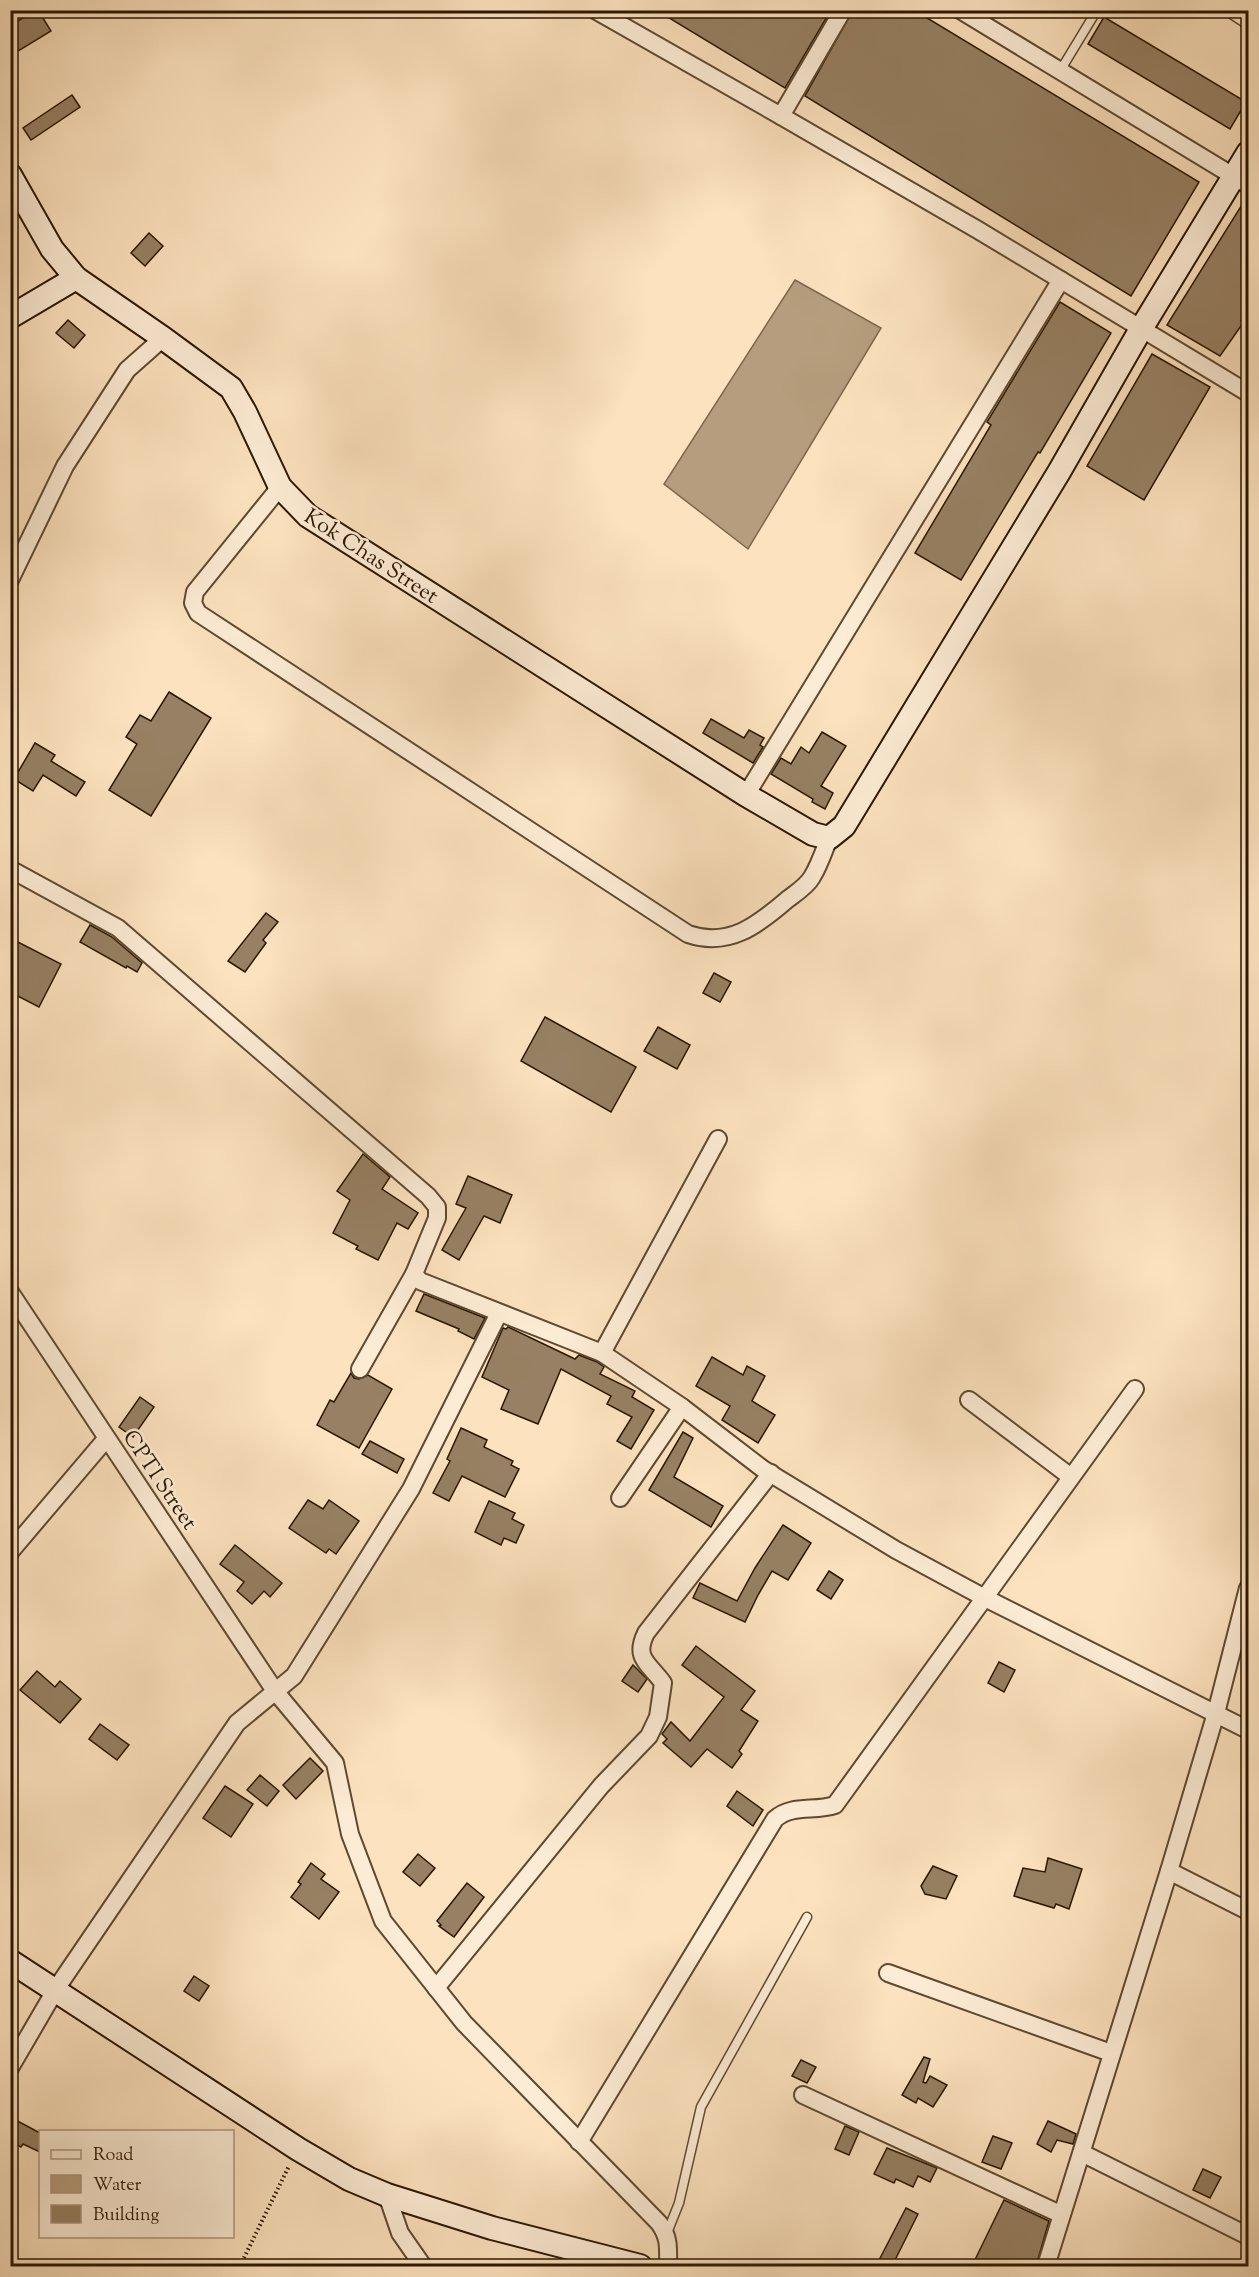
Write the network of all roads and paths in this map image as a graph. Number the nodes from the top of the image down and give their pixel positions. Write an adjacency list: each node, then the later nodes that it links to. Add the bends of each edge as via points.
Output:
1 (595, 10): 8 (street)
2 (843, 10): 8 (street)
3 (960, 10): 7 (street)
4 (1097, 10): 7 (lane)
5 (1225, 10): 6 (lane)
6 (1248, 25)
7 (1060, 72): 11 (street)
8 (781, 116): 13 (street)
9 (1248, 153): 11 (street)
10 (10, 175): 12 (street, Kok Chas Street, via 52,249)
11 (1241, 181): 15 (street)
12 (76, 278): 14 (street); 16 (street, Kok Chas Street)
13 (1061, 280): 15 (street); 20 (street)
14 (10, 317)
15 (1141, 329): 17 (street); 21 (street, via 844,826)
16 (163, 338): 18 (street, Kok Chas Street, via 231,388); 19 (street, via 127,369 65,466)
17 (1248, 393)
18 (280, 487): 20 (street, Kok Chas Street, via 308,516); 21 (street, via 195,592 198,613 688,934 700,938 738,934 769,916 812,879)
19 (10, 580)
20 (746, 795): 21 (street, Kok Chas Street, via 813,834)
21 (829, 838)
22 (10, 869): 24 (street, via 118,928 428,1196 437,1207 436,1218)
23 (718, 1139): 27 (street)
24 (414, 1274): 26 (street, via 424,1283); 28 (street)
25 (10, 1292): 32 (street, CPTI Street)
26 (499, 1313): 27 (street); 39 (street, via 411,1490 294,1676)
27 (602, 1353): 31 (street)
28 (360, 1369)
29 (1135, 1389): 34 (street)
30 (969, 1400): 34 (street)
31 (682, 1407): 33 (street); 35 (street)
32 (106, 1439): 36 (street); 39 (street, CPTI Street)
33 (771, 1473): 38 (street, via 896,1550); 47 (street, via 646,1633 641,1654 663,1683 658,1717 649,1736 601,1786)
34 (1071, 1477): 38 (street)
35 (620, 1498)
36 (10, 1552)
37 (1248, 1588): 40 (street)
38 (985, 1598): 40 (street); 52 (street, via 835,1805 824,1809 800,1808 783,1812 775,1819)
39 (275, 1691): 47 (street, CPTI Street, via 335,1764 350,1834 383,1921); 48 (street, via 237,1723)
40 (1216, 1713): 41 (street); 42 (street)
41 (1248, 1730)
42 (1169, 1871): 43 (street); 49 (street)
43 (1248, 1911)
44 (807, 1917): 57 (lane, via 701,2107 679,2203)
45 (10, 1960): 48 (street)
46 (888, 1973): 49 (street)
47 (436, 1988): 52 (street, CPTI Street, via 464,2023)
48 (56, 1989): 50 (street); 53 (street)
49 (1111, 2053): 54 (street)
50 (10, 2068)
51 (803, 2095): 56 (street)
52 (579, 2142): 57 (street, CPTI Street)
53 (297, 2149): 55 (street, via 349,2179); 59 (path)
54 (1082, 2153): 56 (street); 58 (street)
55 (387, 2195): 60 (street, via 400,2233); 61 (street, via 492,2228)
56 (1060, 2214): 63 (street)
57 (667, 2234): 62 (street)
58 (1248, 2236)
59 (240, 2266)
60 (423, 2266)
61 (640, 2266)
62 (668, 2266)
63 (1046, 2266)

